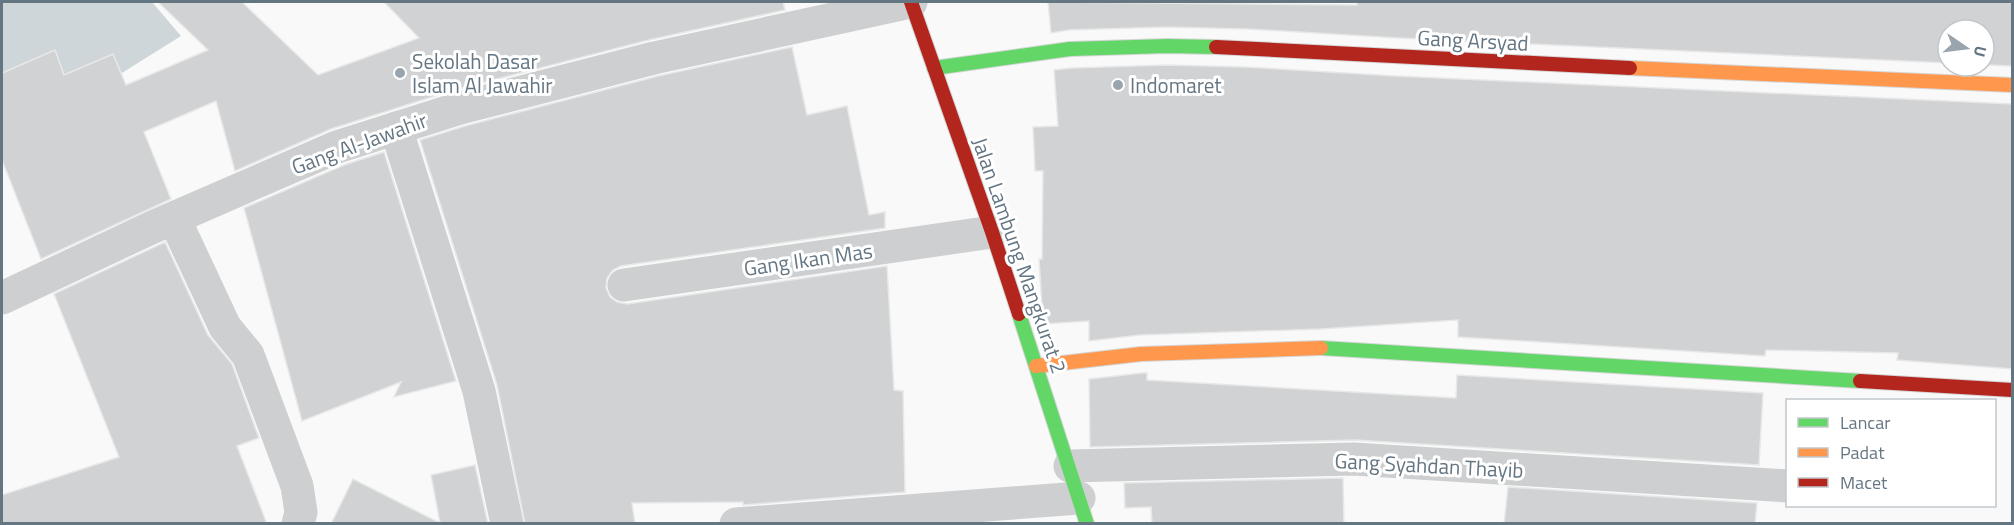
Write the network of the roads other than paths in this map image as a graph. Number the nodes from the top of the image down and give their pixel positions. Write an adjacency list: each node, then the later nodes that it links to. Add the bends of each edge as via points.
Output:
1 (911, 2): 2 (street, Jalan Lambung Mangkurat 2); 4 (street, Gang Al-Jawahir, via 654,58)
2 (934, 68): 3 (street, Gang Arsyad, via 1070,49 1167,46); 6 (street, Jalan Lambung Mangkurat 2)
3 (2013, 86)
4 (396, 128): 5 (street, Gang Al-Jawahir, via 337,147); 15 (street, via 479,392)
5 (174, 218): 8 (street, Gang Al-Jawahir); 14 (street, via 225,327 248,355 297,486 301,512)
6 (992, 232): 7 (street, Gang Ikan Mas); 9 (street, Jalan Lambung Mangkurat 2)
7 (624, 285)
8 (2, 298)
9 (1036, 366): 10 (street, via 1141,354 1312,347); 11 (street, Jalan Lambung Mangkurat 2)
10 (2013, 390)
11 (1070, 466): 12 (street, Gang Syahdan Thayib, via 1354,459); 13 (street, Jalan Lambung Mangkurat 2)
12 (1786, 486)
13 (1083, 511): 16 (street)
14 (298, 524)
15 (507, 524)
16 (736, 524)

